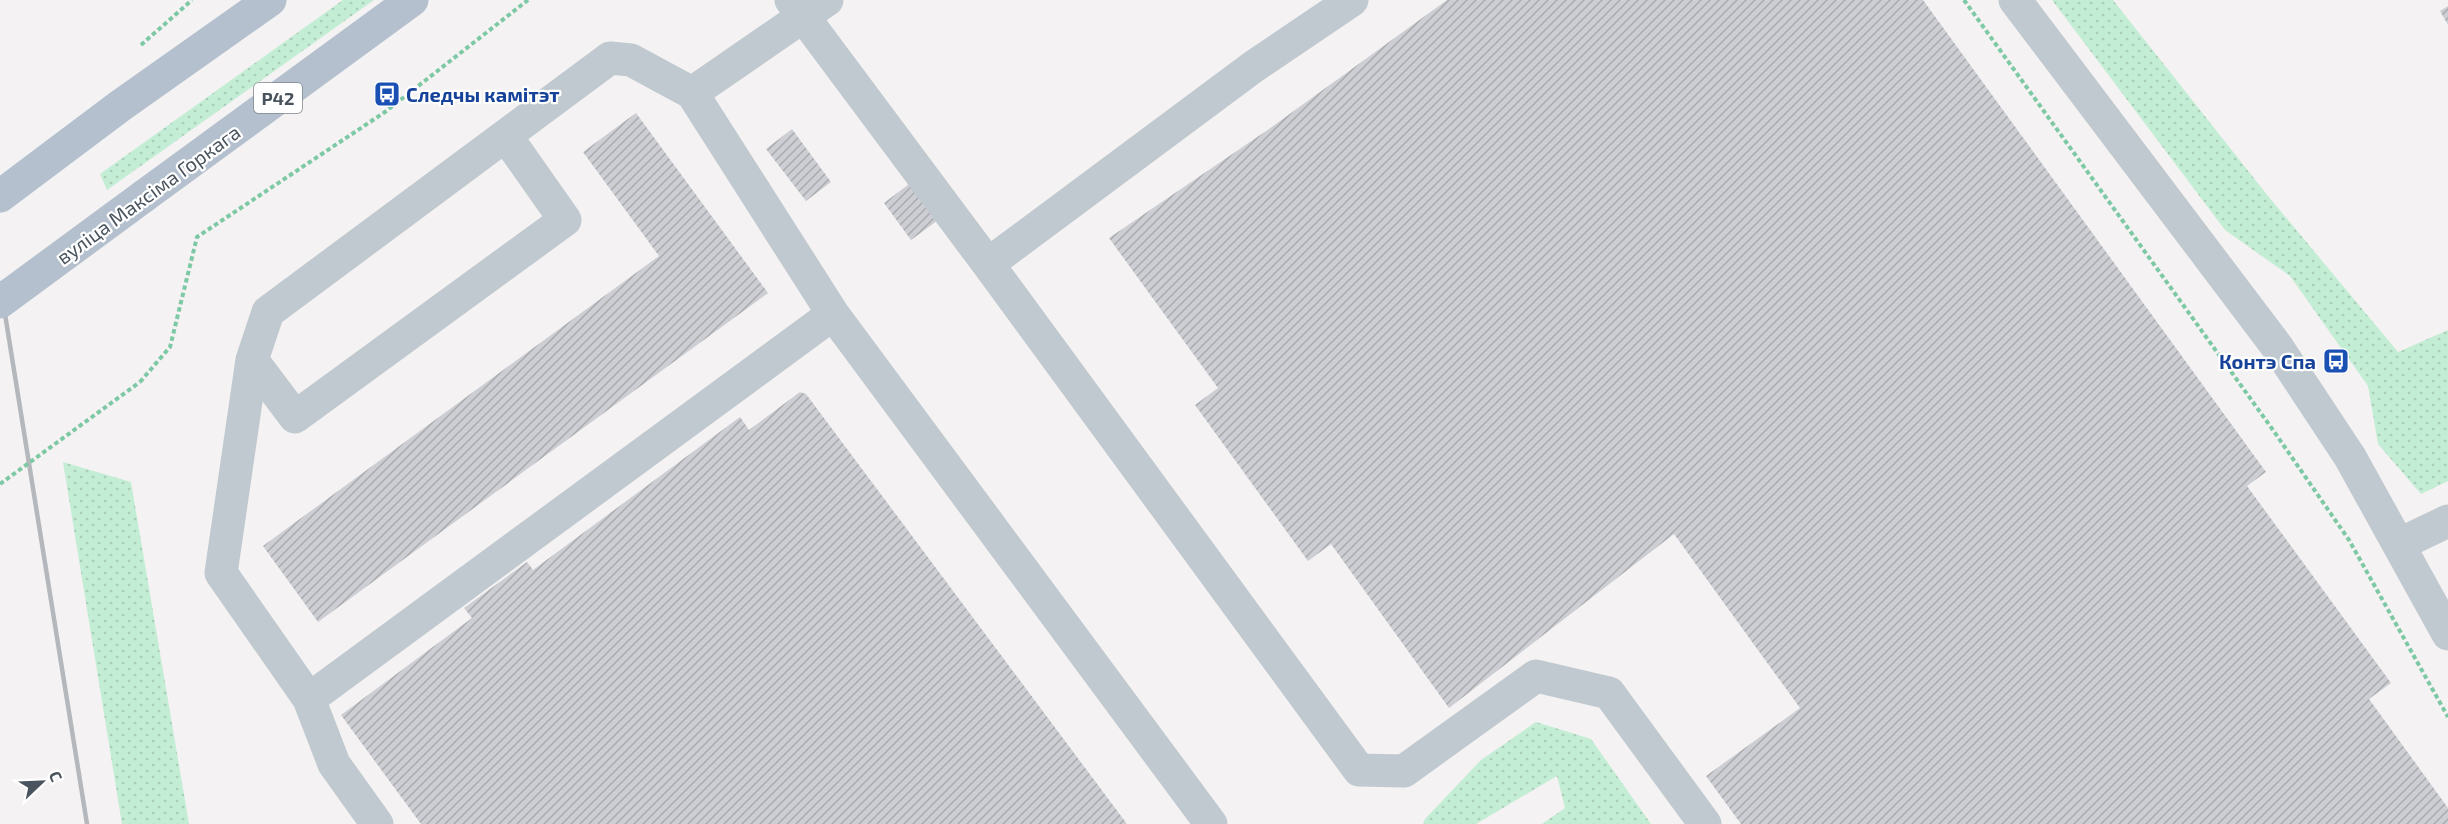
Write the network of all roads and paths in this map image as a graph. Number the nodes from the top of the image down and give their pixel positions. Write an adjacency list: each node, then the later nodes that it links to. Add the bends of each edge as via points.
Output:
1 (192, 0): 9 (path)
2 (270, 0): 12 (main road)
3 (412, 0): 14 (main road, вуліца Максіма Горкага / Р42, bridge)
4 (528, 0): 17 (path, bridge, via 385,112 197,237 170,347 140,382)
5 (1352, 0): 13 (lane, via 1253,68)
6 (1964, 0): 22 (path, via 2349,540)
7 (2014, 0): 19 (lane, via 2278,348 2350,457)
8 (807, 6): 10 (lane); 13 (lane)
9 (136, 49)
10 (692, 93): 11 (lane, via 630,60 610,58); 15 (lane)
11 (506, 136): 16 (lane, via 268,312); 16 (lane, via 565,220 295,417)
12 (0, 196)
13 (988, 264): 25 (lane, via 1359,770 1404,771 1536,676 1610,693)
14 (0, 302)
15 (833, 314): 21 (lane); 24 (lane)
16 (252, 360): 21 (lane, via 221,573)
17 (0, 484)
18 (2448, 521): 19 (lane)
19 (2400, 544): 20 (lane)
20 (2448, 634)
21 (309, 699): 23 (lane, via 334,764)
22 (2448, 717)
23 (377, 824)
24 (1210, 824)
25 (1705, 824)

